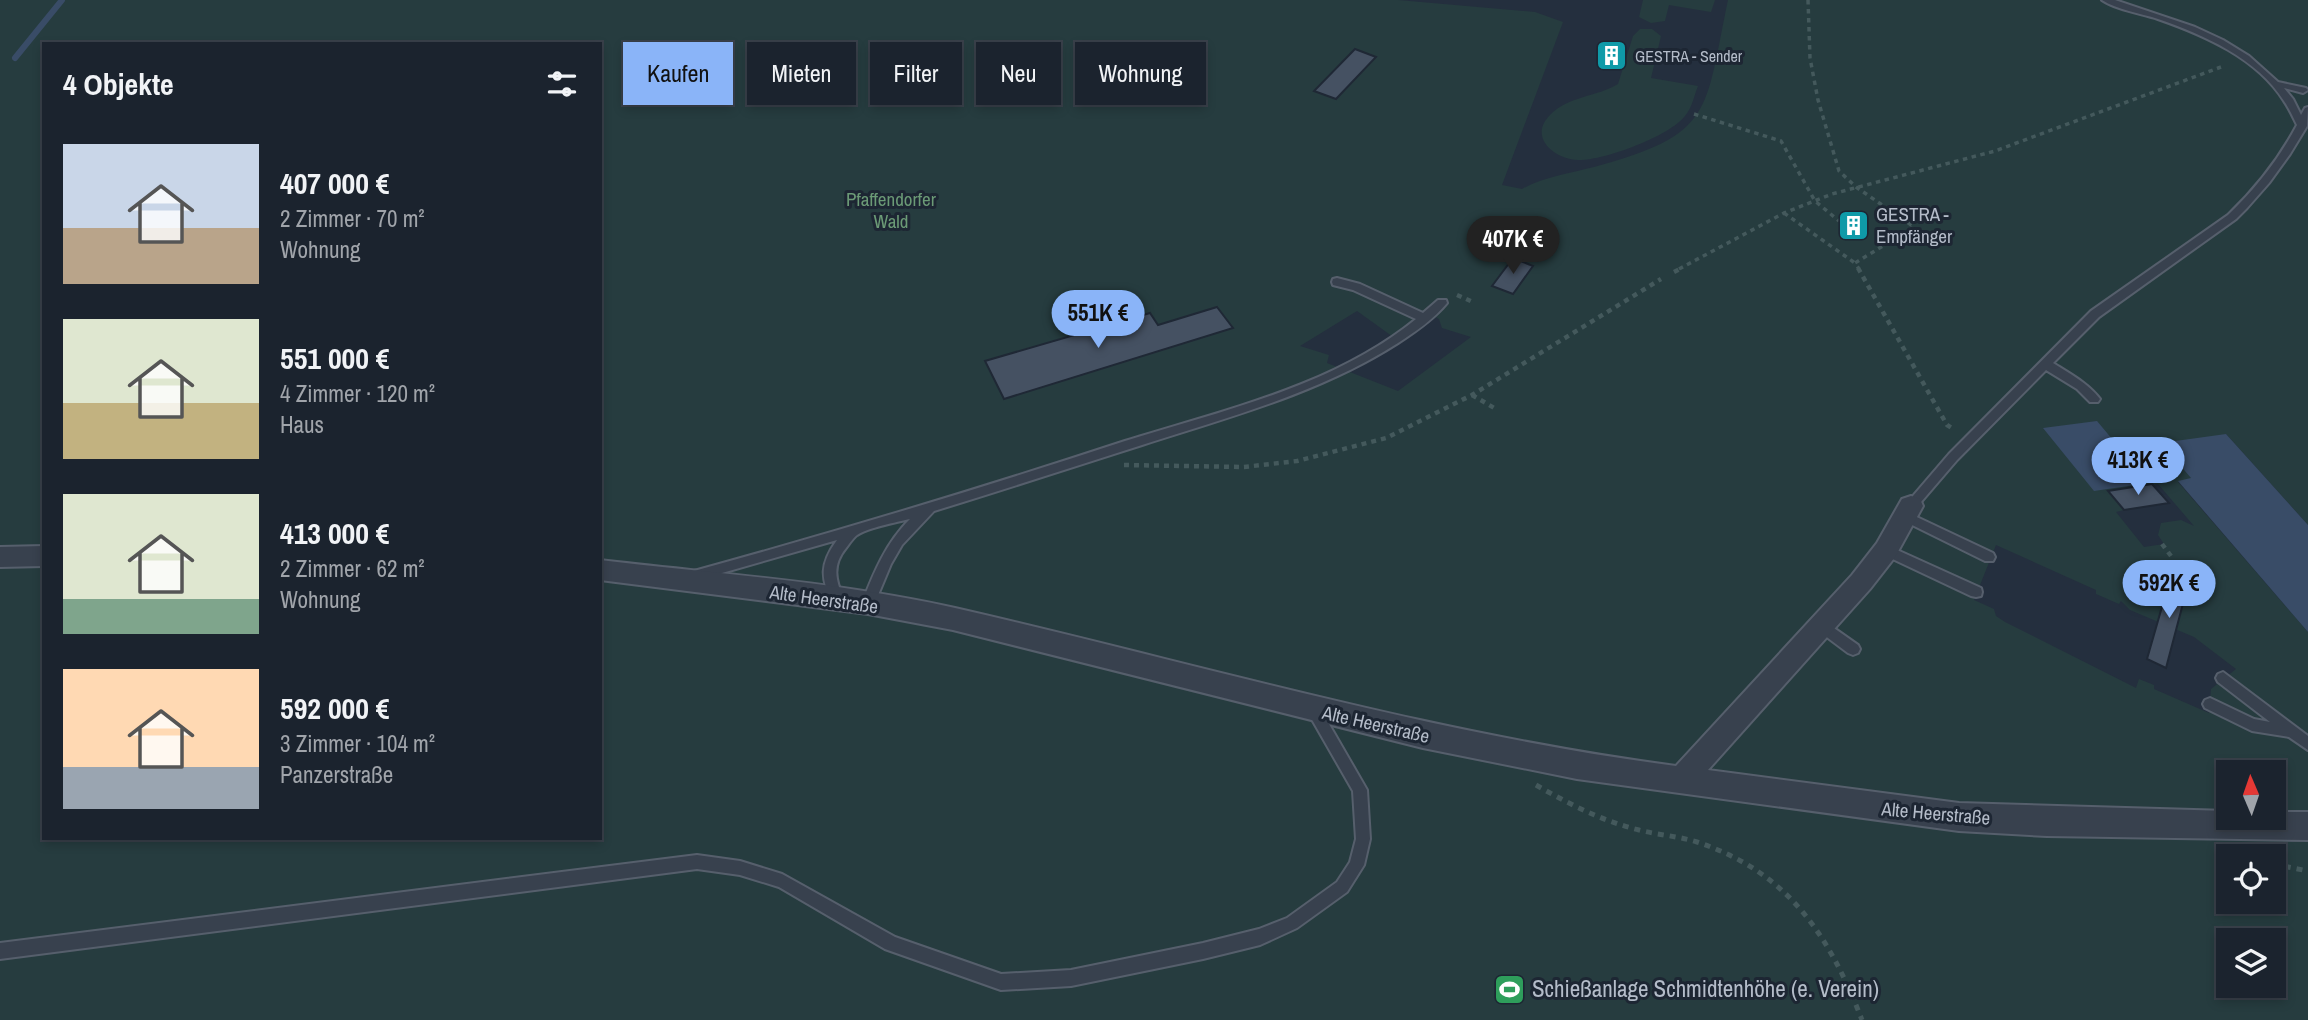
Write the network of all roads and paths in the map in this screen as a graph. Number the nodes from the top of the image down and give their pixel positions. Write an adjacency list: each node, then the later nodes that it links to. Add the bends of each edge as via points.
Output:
1 (1808, 0): 9 (path, via 1810,58 1818,100 1839,171)
2 (2106, 0): 4 (lane, via 2204,34)
3 (2221, 67): 9 (path, via 1995,151)
4 (2276, 84): 5 (lane); 8 (lane)
5 (2303, 90)
6 (2308, 110): 8 (lane)
7 (1694, 114): 10 (path, via 1781,141)
8 (2302, 126): 21 (lane, via 2269,178 2242,208 2119,294)
9 (1856, 187): 10 (path); 13 (path, via 1914,227)
10 (1815, 201): 11 (path); 12 (path)
11 (1783, 213): 13 (path); 14 (path)
12 (1839, 221)
13 (1855, 262): 27 (path, via 1947,425)
14 (1674, 272)
15 (1661, 279): 22 (path)
16 (1337, 282): 20 (lane)
17 (1450, 292): 18 (path)
18 (1473, 302)
19 (1442, 303): 20 (lane)
20 (1424, 318): 28 (lane, via 1343,370)
21 (2045, 364): 23 (lane); 27 (lane)
22 (1472, 395): 24 (path); 25 (path)
23 (2094, 399)
24 (1452, 406): 26 (path); 28 (path, via 1386,438 1297,461 1151,468)
25 (1496, 409)
26 (1457, 411)
27 (1971, 440): 30 (lane)
28 (1091, 457): 29 (lane)
29 (931, 508): 31 (lane); 41 (lane, via 904,529)
30 (1908, 511): 33 (street); 36 (lane)
31 (857, 527): 38 (lane); 40 (lane, via 838,546 829,566 829,585)
32 (2162, 544): 42 (path, via 2171,556)
33 (1886, 550): 39 (lane); 43 (street)
34 (42, 555): 35 (street)
35 (0, 557)
36 (1989, 557)
37 (602, 570): 38 (street, Alte Heerstraße)
38 (681, 580): 40 (street, Alte Heerstraße)
39 (1976, 592)
40 (839, 600): 41 (street, Alte Heerstraße)
41 (868, 603): 47 (street, Alte Heerstraße, via 980,625)
42 (2157, 604)
43 (1821, 625): 44 (lane); 51 (street)
44 (1853, 649)
45 (2223, 678): 48 (lane)
46 (2210, 704): 48 (lane, via 2252,725)
47 (1313, 709): 50 (street, Alte Heerstraße); 55 (lane, via 1360,790 1363,839 1357,864 1342,887 1292,923 1260,936 1071,978 1001,982 891,943 782,881 740,868 697,862)
48 (2290, 733): 49 (lane)
49 (2308, 744)
50 (1497, 752): 51 (street, Alte Heerstraße); 56 (path, via 1503,764 1576,809 1638,831 1695,841 1743,862 1783,887 1808,914)
51 (1682, 780): 52 (street, Alte Heerstraße, via 1959,817)
52 (2308, 826)
53 (2286, 866): 54 (path)
54 (2308, 871)
55 (0, 951)
56 (1862, 1020)

